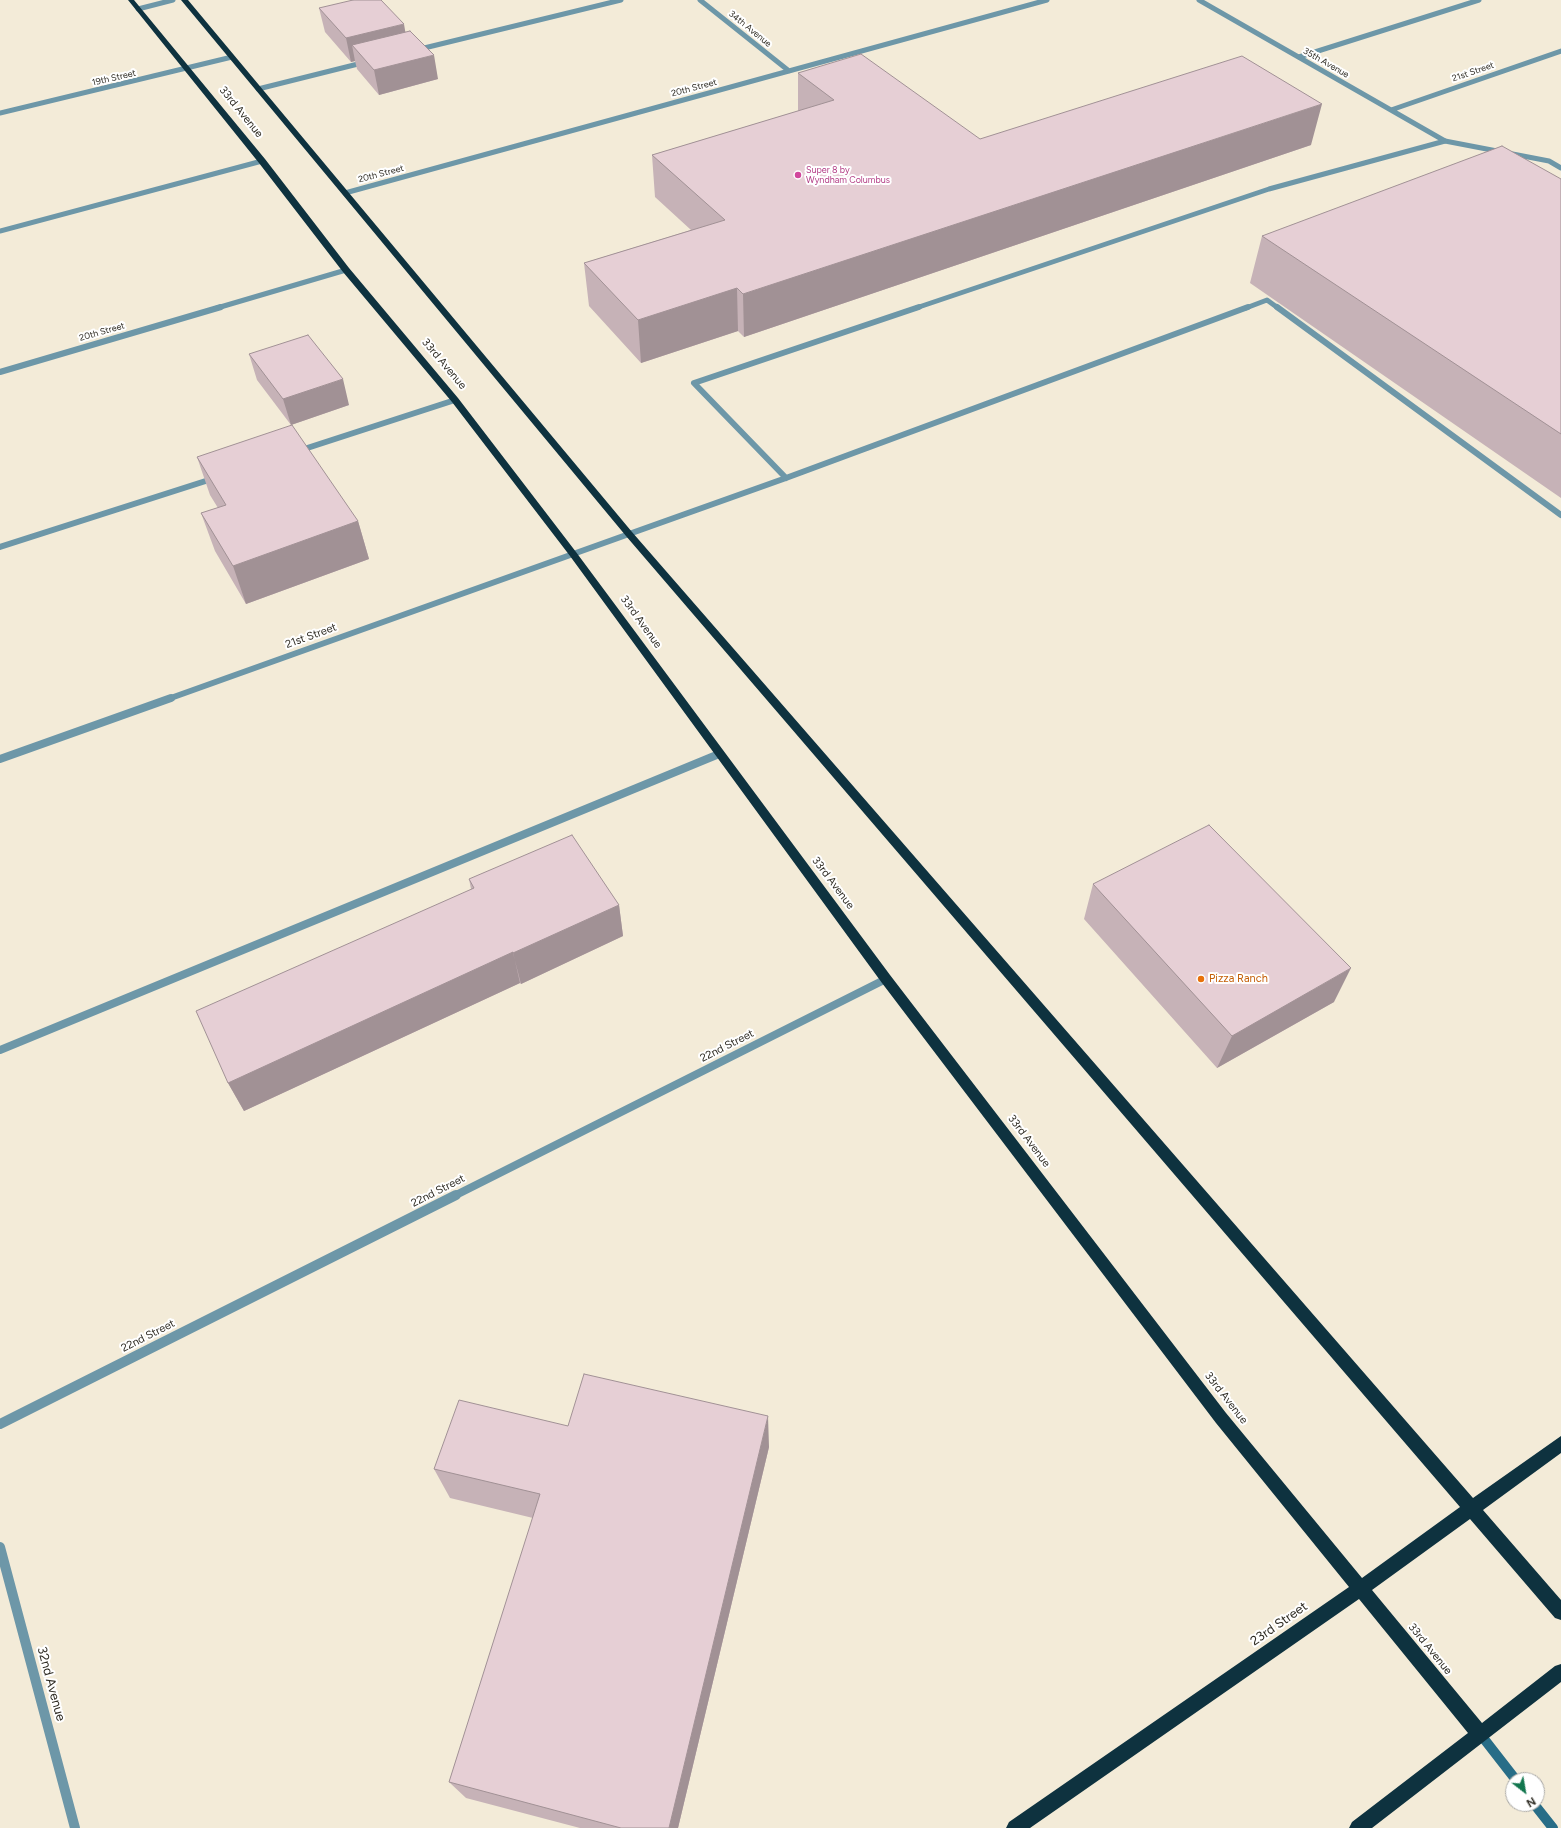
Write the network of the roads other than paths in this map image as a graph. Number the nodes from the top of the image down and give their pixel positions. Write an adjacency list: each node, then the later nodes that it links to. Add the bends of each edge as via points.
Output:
1 (173, 0): 8 (street)
2 (184, 0): 11 (highway)
3 (621, 0): 9 (street)
4 (700, 0): 15 (street, 34th Avenue)
5 (1047, 0): 15 (street, 20th Street)
6 (1199, 0): 12 (street, 35th Avenue)
7 (1479, 0): 12 (street)
8 (135, 4): 14 (highway, 33rd Avenue)
9 (413, 51)
10 (1561, 51): 17 (street, 21st Street)
11 (232, 57): 14 (street, 19th Street); 16 (highway)
12 (1299, 57): 17 (street, 35th Avenue)
13 (374, 60): 16 (street)
14 (186, 69): 18 (street, 19th Street); 20 (highway, 33rd Avenue)
15 (789, 71): 22 (street, 20th Street)
16 (258, 89): 22 (highway)
17 (1391, 110): 19 (street, 35th Avenue)
18 (0, 114)
19 (1445, 141): 21 (street, via 1549,161); 29 (street, via 1269,189 694,383)
20 (262, 161): 23 (street); 24 (highway, 33rd Avenue)
21 (1561, 168)
22 (345, 193): 31 (highway)
23 (0, 231)
24 (346, 270): 25 (street, 20th Street); 26 (highway, 33rd Avenue)
25 (0, 372)
26 (455, 400): 27 (street); 33 (highway, 33rd Avenue)
27 (292, 453)
28 (225, 475): 32 (street)
29 (786, 478): 30 (street, 21st Street, via 1267,300); 31 (street, 21st Street)
30 (1561, 515)
31 (630, 534): 33 (street, 21st Street); 40 (highway)
32 (0, 547)
33 (573, 554): 34 (highway, 33rd Avenue); 35 (street, 21st Street)
34 (719, 754): 36 (highway, 33rd Avenue); 37 (street)
35 (0, 759)
36 (886, 979): 38 (street, 22nd Street); 42 (highway, 33rd Avenue, via 1221,1418)
37 (0, 1050)
38 (0, 1424)
39 (1561, 1444): 40 (highway, 23rd Street)
40 (1471, 1508): 42 (highway, 23rd Street); 43 (highway)
41 (0, 1547): 48 (street, 32nd Avenue)
42 (1361, 1588): 45 (highway, 33rd Avenue); 49 (highway, 23rd Street)
43 (1561, 1612)
44 (1561, 1672): 45 (highway)
45 (1481, 1735): 46 (main road, 33rd Avenue); 50 (highway)
46 (1510, 1772)
47 (1540, 1812): 51 (main road)
48 (76, 1828)
49 (1015, 1828)
50 (1358, 1828)
51 (1553, 1828)

